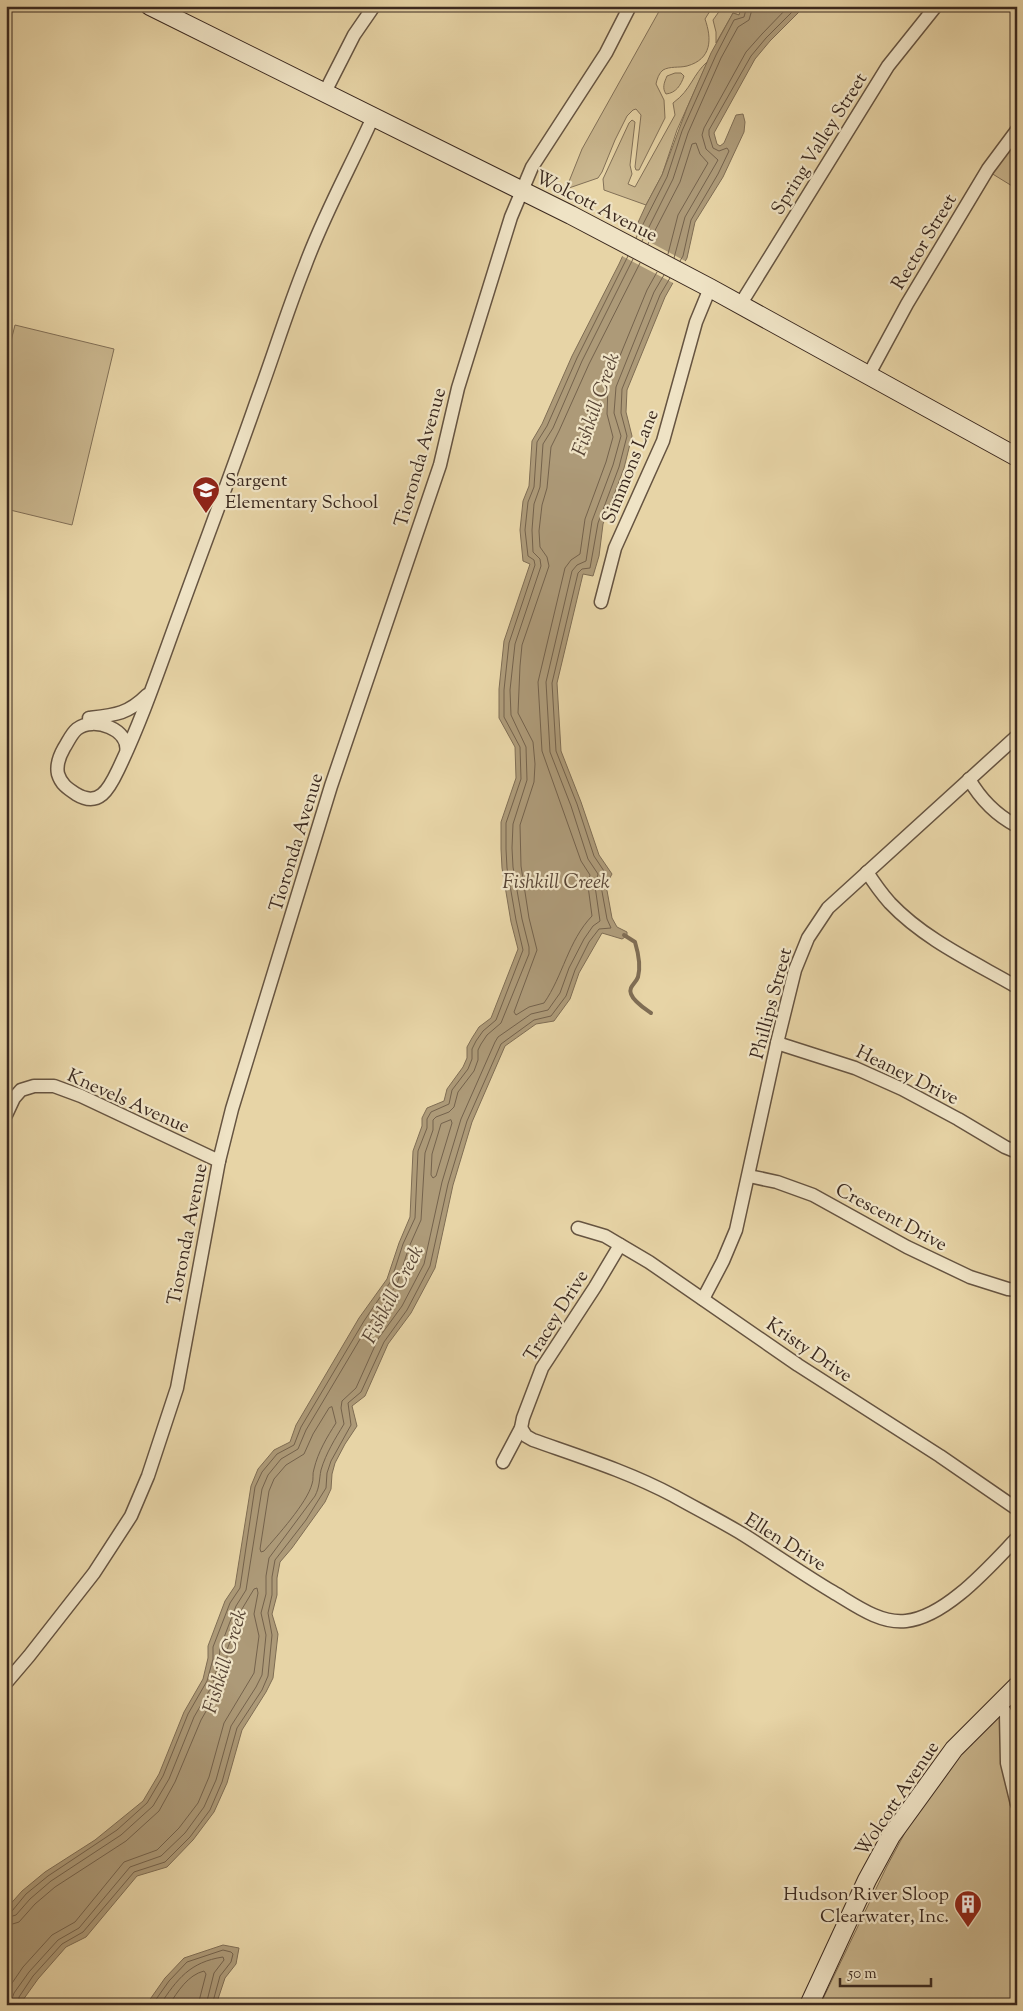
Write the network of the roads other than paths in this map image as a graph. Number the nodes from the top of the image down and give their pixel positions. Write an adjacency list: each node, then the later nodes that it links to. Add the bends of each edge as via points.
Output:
1 (150, 6): 5 (main road, Wolcott Avenue)
2 (374, 6): 5 (street, via 354,35)
3 (630, 6): 8 (street, Tioronda Avenue, via 606,53 534,163)
4 (936, 6): 10 (street, Spring Valley Street, via 888,66)
5 (324, 92): 6 (main road, Wolcott Avenue)
6 (373, 117): 8 (main road, Wolcott Avenue); 14 (street, via 304,266)
7 (1017, 130): 11 (street, Rector Street, via 988,169)
8 (529, 193): 9 (main road, Wolcott Avenue); 25 (street, Tioronda Avenue, via 511,218 458,388 440,464 328,795)
9 (706, 286): 10 (main road, Wolcott Avenue); 13 (street, Simmons Lane, via 663,441 615,548)
10 (740, 305): 11 (main road, Wolcott Avenue)
11 (868, 376): 12 (main road, Wolcott Avenue)
12 (1017, 457)
13 (601, 602)
14 (150, 691): 15 (street, via 134,707 120,713 89,718); 17 (street)
15 (78, 728): 17 (street, via 101,724 112,728 127,744); 17 (street, via 61,754 57,768 63,784 81,797 91,800 100,797)
16 (1017, 736): 18 (street, Phillips Street)
17 (126, 753)
18 (970, 779): 19 (street, via 978,795); 20 (street, Phillips Street)
19 (1017, 826)
20 (867, 872): 21 (street, via 890,903 909,921); 22 (street, Phillips Street, via 828,908 808,938 795,970)
21 (1017, 987)
22 (777, 1043): 24 (street, Heaney Drive, via 856,1068 902,1089); 26 (street, Phillips Street)
23 (6, 1115): 25 (street, Knevels Avenue, via 22,1090 54,1086)
24 (1017, 1152)
25 (219, 1161): 35 (street, Tioronda Avenue, via 177,1388 148,1476 131,1516 98,1566)
26 (749, 1176): 29 (street, Crescent Drive, via 813,1195 907,1247 970,1277); 30 (street, Phillips Street, via 736,1230)
27 (578, 1228): 28 (street, Kristy Drive, via 605,1236)
28 (620, 1245): 30 (street, Kristy Drive); 31 (street, Tracey Drive, via 542,1368)
29 (1017, 1290)
30 (703, 1299): 33 (street, Kristy Drive)
31 (522, 1428): 32 (street, Tracey Drive); 34 (street, Ellen Drive, via 533,1440 622,1472 673,1496 881,1618 913,1620 949,1602 974,1582)
32 (503, 1462)
33 (1017, 1510)
34 (1017, 1538)
35 (6, 1683)
36 (1017, 1686): 37 (main road, Wolcott Avenue)
37 (1008, 1711): 38 (street, via 1007,1763); 39 (main road, Wolcott Avenue, via 954,1749 892,1836 867,1880)
38 (1017, 1804)
39 (809, 2005)

